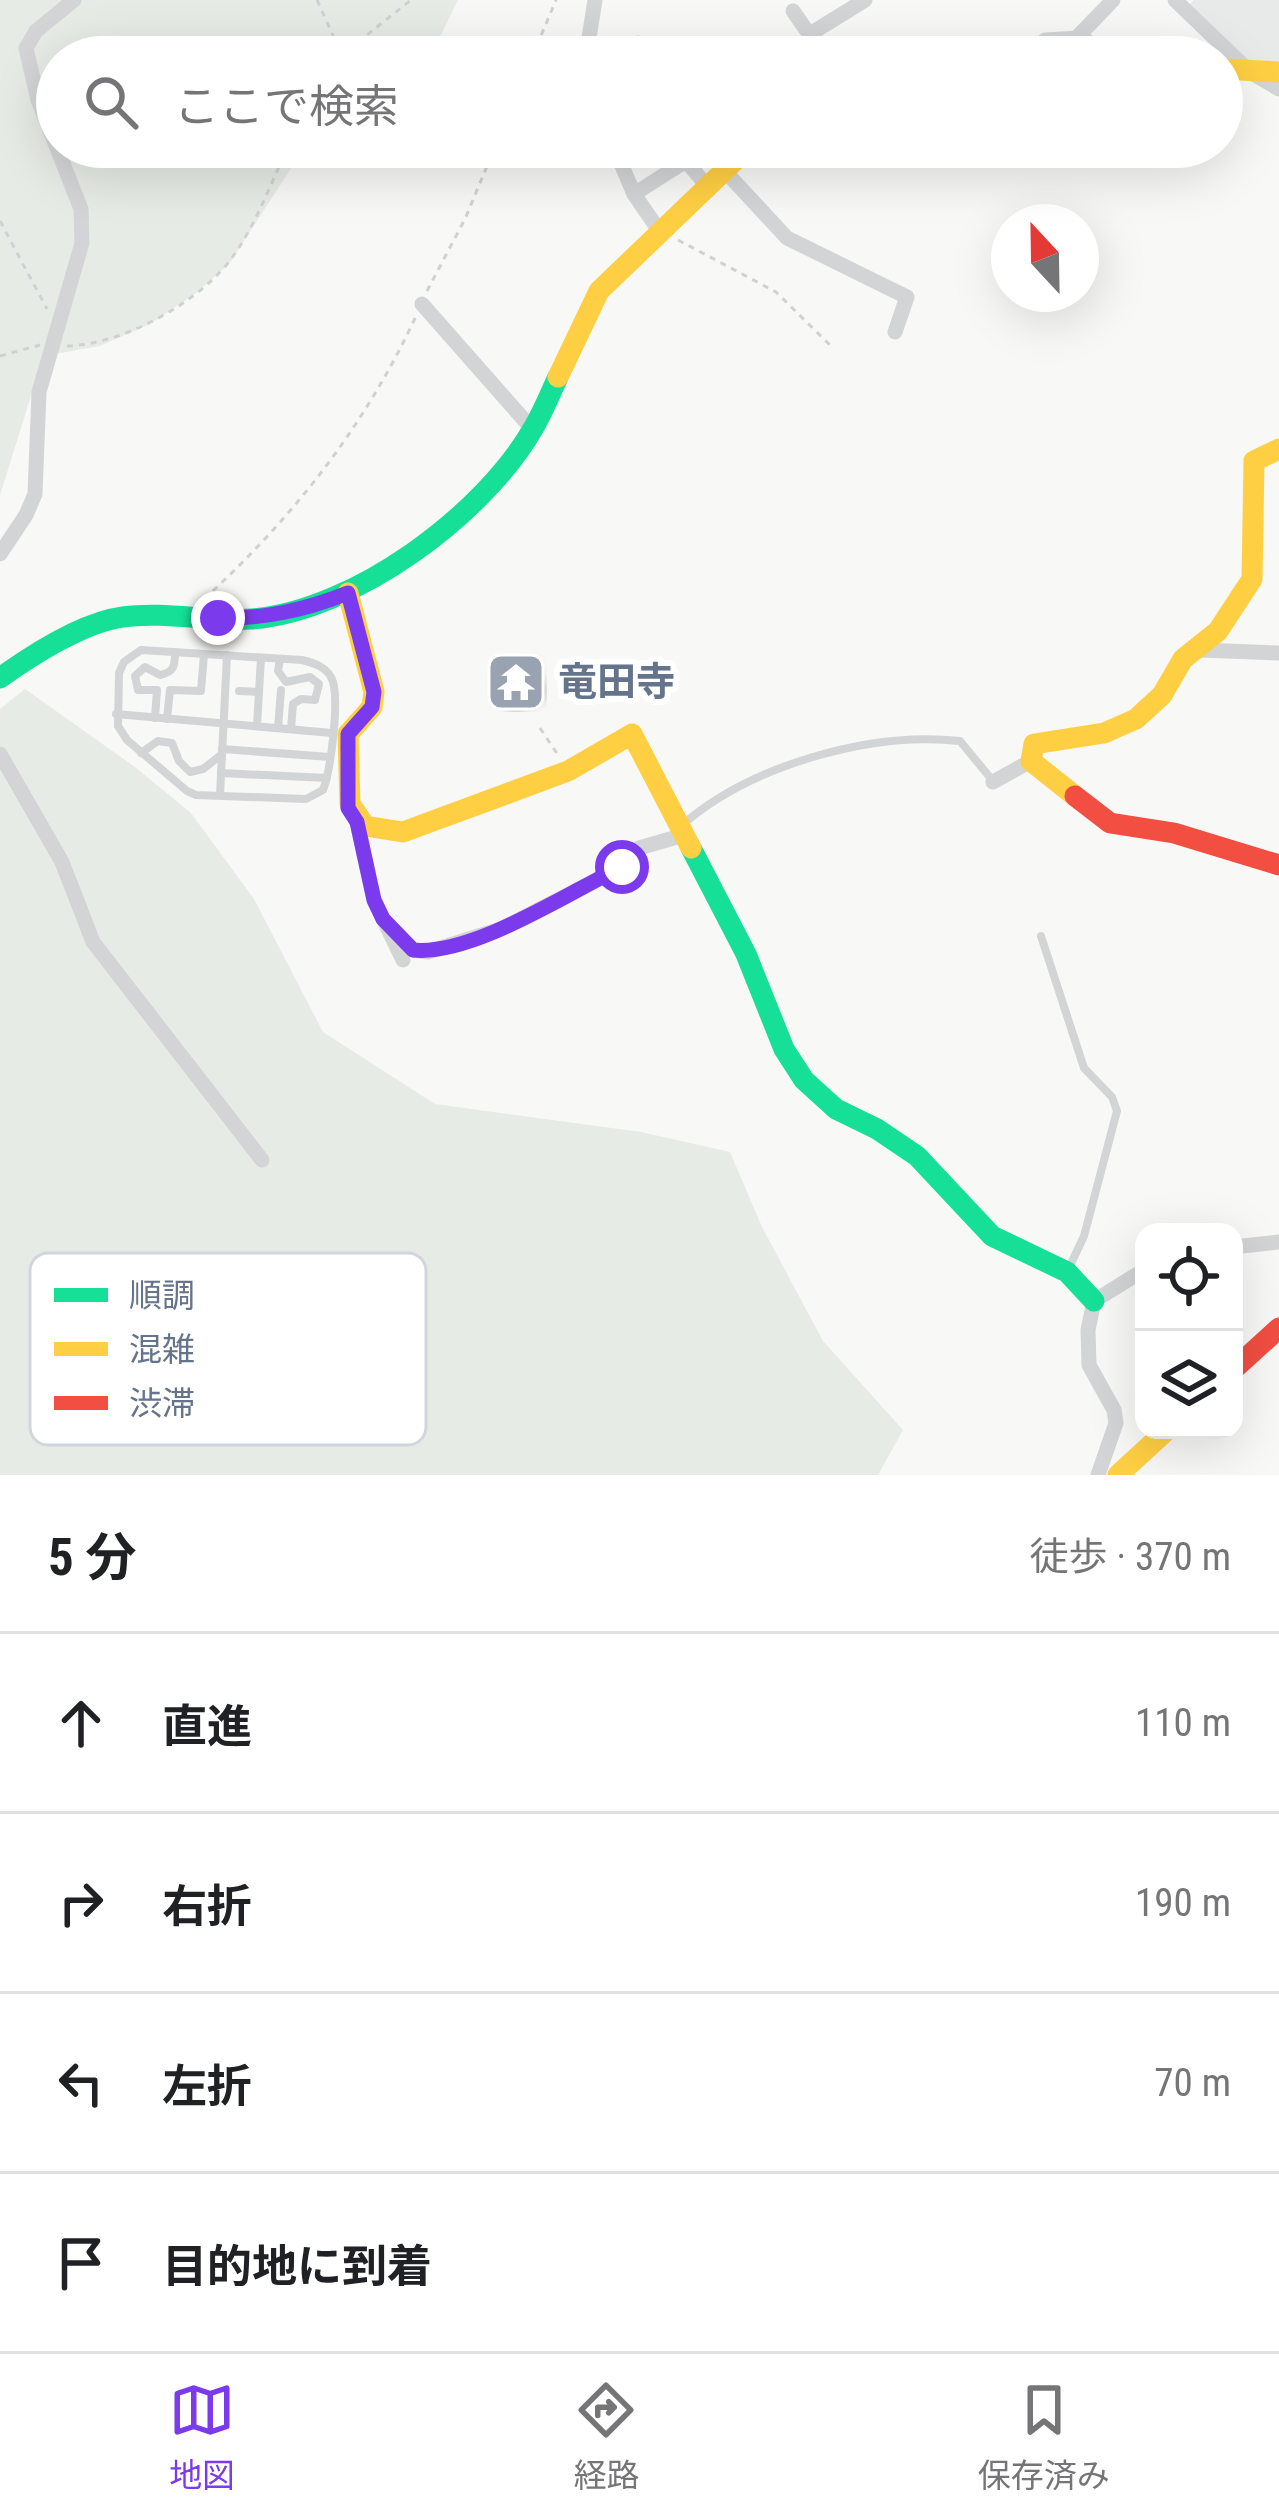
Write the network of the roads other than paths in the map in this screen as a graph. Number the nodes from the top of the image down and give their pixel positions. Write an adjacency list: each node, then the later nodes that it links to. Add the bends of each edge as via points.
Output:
1 (74, 0): 16 (street, via 26,48)
2 (595, 0): 8 (street)
3 (865, 0): 7 (street)
4 (1113, 0): 9 (street)
5 (1175, 0): 10 (street)
6 (793, 11): 7 (street)
7 (810, 34)
8 (589, 36)
9 (1082, 36)
10 (1212, 36)
11 (1243, 65): 13 (street)
12 (1243, 71): 13 (street)
13 (1250, 72): 14 (street); 15 (street)
14 (1279, 72)
15 (1279, 89)
16 (36, 91)
17 (64, 168): 28 (street, via 82,243 39,392 35,494)
18 (623, 168): 22 (street)
19 (675, 168): 22 (street)
20 (722, 168): 23 (street)
21 (733, 168): 25 (street, via 788,238 907,297)
22 (634, 194): 23 (street)
23 (660, 232): 26 (street, via 599,291)
24 (422, 304): 26 (street)
25 (895, 332)
26 (533, 430): 29 (street, via 437,534)
27 (1279, 449): 30 (street, via 1254,461 1252,579)
28 (0, 554)
29 (348, 593): 37 (street, via 253,619 122,617 41,648); 48 (street, via 374,692 372,707)
30 (1201, 650): 32 (street); 53 (street, via 1184,657 1148,714 1088,737 1034,744)
31 (175, 652): 33 (lane); 41 (lane, via 141,650 124,662); 42 (lane, via 170,672 136,672 138,690 157,690)
32 (1279, 653)
33 (204, 654): 34 (lane); 43 (lane, via 201,691 170,690)
34 (226, 656): 35 (lane); 44 (lane)
35 (261, 658): 36 (lane); 40 (lane)
36 (280, 659): 47 (lane, via 286,682 310,677 319,684 315,700 293,704); 48 (lane, via 314,663 329,675)
37 (0, 678)
38 (281, 690): 46 (lane)
39 (239, 691): 40 (lane)
40 (259, 692): 45 (lane)
41 (116, 714): 42 (lane); 50 (lane)
42 (155, 718): 43 (lane)
43 (166, 718): 44 (lane)
44 (224, 723): 45 (lane); 49 (lane)
45 (257, 726): 46 (lane)
46 (278, 728): 47 (lane)
47 (291, 729): 48 (lane)
48 (340, 733): 52 (lane); 58 (street, via 348,808)
49 (222, 752): 50 (lane, via 190,772 172,743 158,741); 52 (lane); 54 (lane)
50 (141, 753): 57 (lane, via 187,791)
51 (0, 754): 64 (street, via 62,862 93,942)
52 (330, 757): 55 (lane)
53 (1031, 761): 56 (street); 60 (street, via 1110,823)
54 (221, 773): 55 (lane); 57 (lane)
55 (327, 778): 57 (lane, via 307,800)
56 (993, 782): 59 (lane, via 960,741 862,748 741,784 710,801)
57 (220, 795)
58 (357, 822): 59 (street, via 379,834 403,832 568,771 632,734); 61 (street)
59 (682, 831): 61 (street, via 639,848 572,896 428,952 413,950); 67 (street, via 804,1080 836,1109 916,1156 992,1236)
60 (1279, 865)
61 (383, 919): 63 (street)
62 (1041, 936): 67 (lane, via 1084,1067 1117,1111 1084,1236)
63 (403, 960)
64 (262, 1160)
65 (1279, 1242): 66 (street)
66 (1243, 1246)
67 (1066, 1272): 69 (street)
68 (1135, 1275): 69 (street)
69 (1094, 1300): 73 (street, via 1089,1365 1116,1423)
70 (1279, 1328): 71 (street)
71 (1243, 1361)
72 (1157, 1439): 74 (street)
73 (1099, 1475)
74 (1118, 1475)

